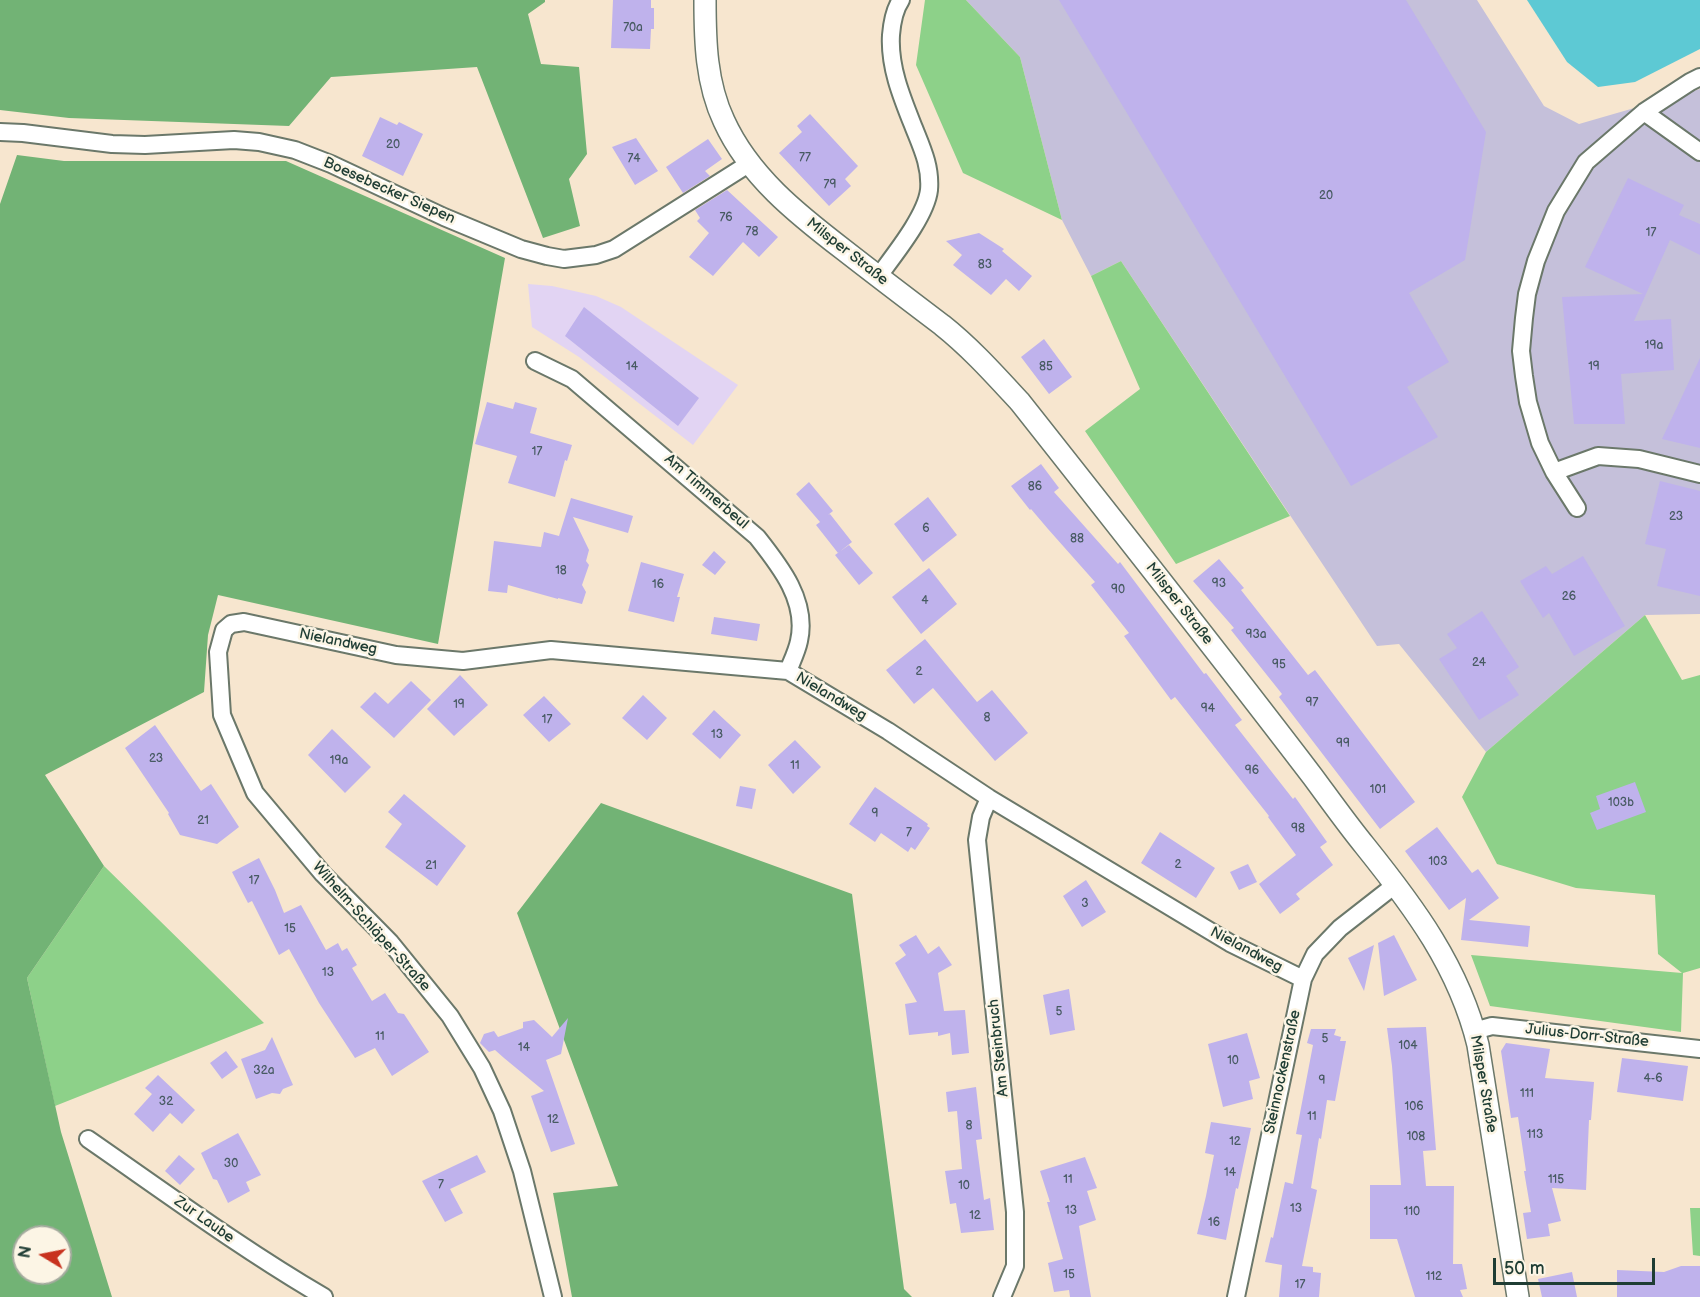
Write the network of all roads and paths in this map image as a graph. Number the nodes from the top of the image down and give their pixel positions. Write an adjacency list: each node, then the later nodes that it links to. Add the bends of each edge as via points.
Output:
1 (705, 0): 7 (street, Milsper Straße, via 708,70 715,97 723,120)
2 (901, 0): 8 (street, via 892,23 893,69 927,160 929,190 905,240)
3 (1700, 77): 4 (street)
4 (1644, 112): 6 (street); 10 (street, via 1586,162 1556,211 1527,294 1521,351 1524,376 1540,443)
5 (0, 132): 7 (street, Boesebecker Siepen, via 112,144 234,140 295,150 511,245 564,259 614,249)
6 (1700, 152)
7 (750, 163): 8 (street, Milsper Straße, via 801,216)
8 (878, 277): 16 (street, Milsper Straße, via 953,335 1020,402)
9 (535, 361): 14 (street, Am Timmerbeul, via 572,379 757,537 780,565 794,593 801,621 799,641)
10 (1554, 472): 11 (street, via 1598,456 1639,459); 12 (street)
11 (1700, 474)
12 (1577, 508)
13 (224, 630): 14 (street, Nielandweg, via 244,622 396,655 463,661 551,650); 22 (street, Wilhelm-Schläper-Straße, via 218,652 222,715 255,793 323,874 390,942 450,1016 482,1068 502,1111 522,1171)
14 (788, 671): 15 (street, Nielandweg)
15 (989, 798): 17 (street, Nielandweg, via 1230,943); 23 (street, Am Steinbruch, via 977,840 1015,1212 1015,1266)
16 (1395, 885): 17 (street, Steinnockenstraße, via 1340,927 1315,954); 18 (street, Milsper Straße, via 1448,963)
17 (1303, 980): 24 (street, Steinnockenstraße)
18 (1474, 1031): 19 (street, Julius-Dorr-Straße, via 1492,1026); 25 (street, Milsper Straße)
19 (1700, 1049)
20 (88, 1138): 21 (street, Zur Laube, via 215,1229)
21 (324, 1297)
22 (553, 1297)
23 (1002, 1297)
24 (1236, 1297)
25 (1518, 1297)

